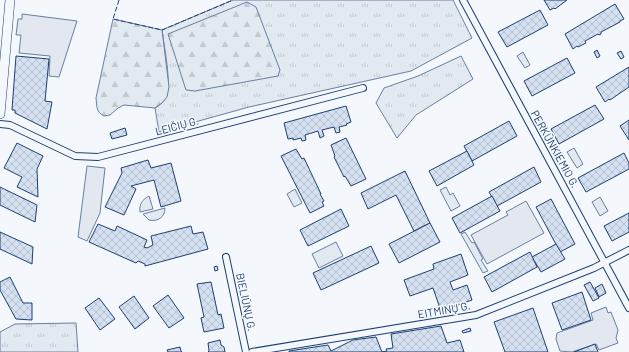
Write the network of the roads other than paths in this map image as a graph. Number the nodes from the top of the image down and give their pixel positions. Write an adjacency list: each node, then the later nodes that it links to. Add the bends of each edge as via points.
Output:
1 (10, 0): 4 (street)
2 (463, 0): 8 (street, PERKŪNKIEMIO G.)
3 (363, 88): 5 (street, LEIČIŲ G., via 98,157 74,156 10,125)
4 (0, 114)
5 (0, 124)
6 (629, 250): 8 (street, EITMINŲ G.)
7 (226, 257): 10 (street, BIELIŪNŲ G.)
8 (605, 263): 9 (street, PERKŪNKIEMIO G.); 11 (street, EITMINŲ G., via 476,315)
9 (629, 308)
10 (246, 352)
11 (252, 352)

